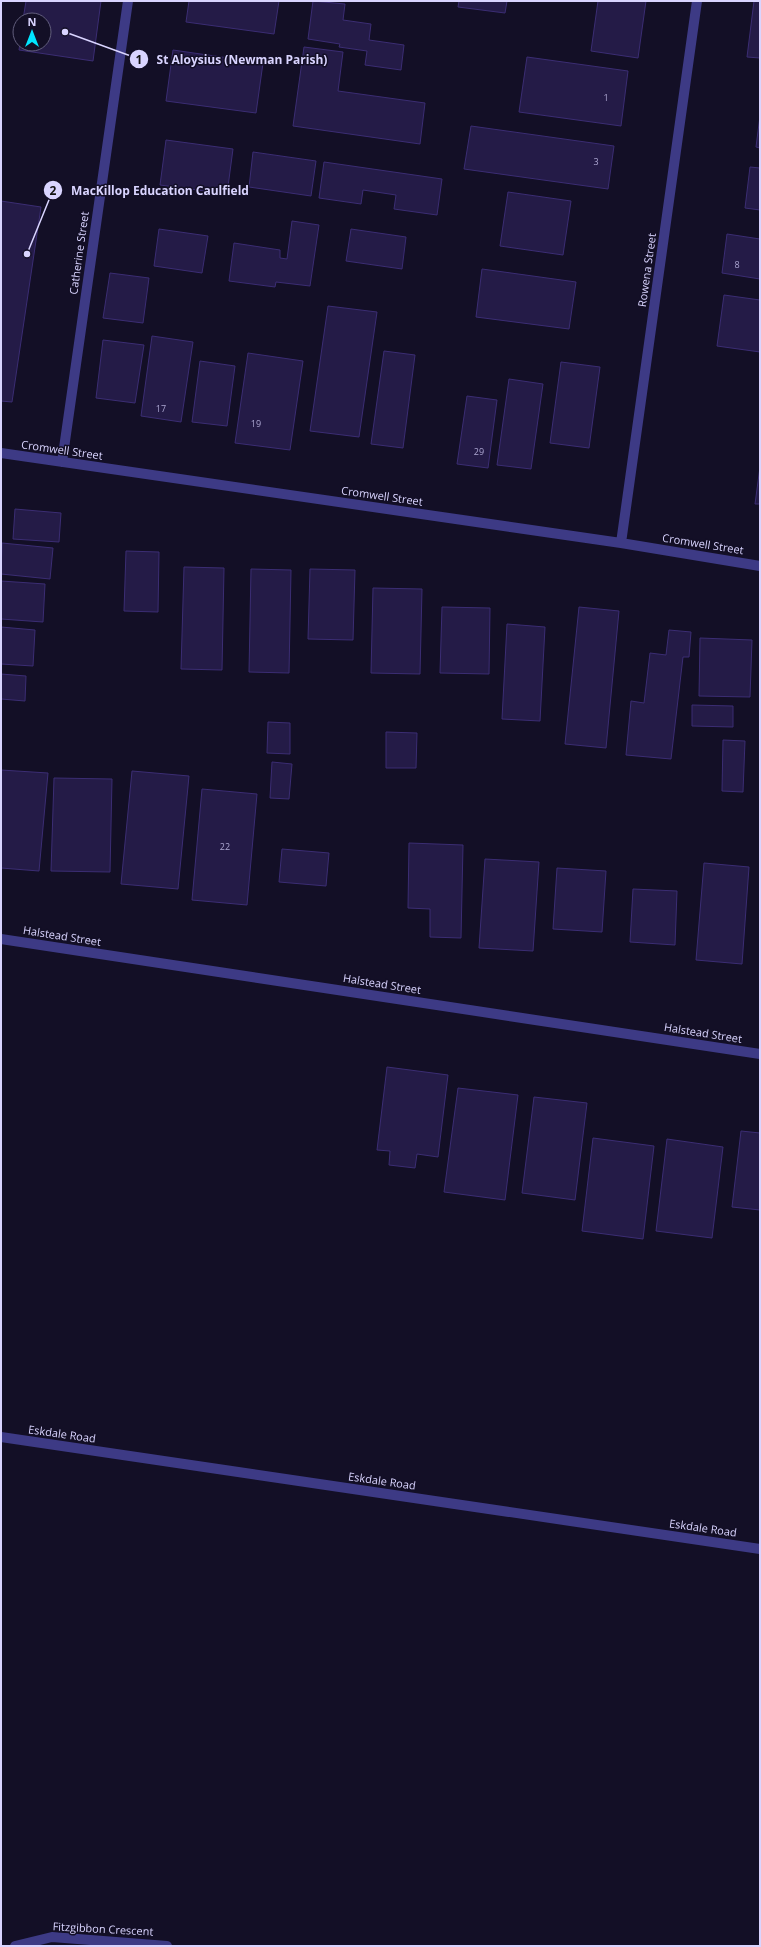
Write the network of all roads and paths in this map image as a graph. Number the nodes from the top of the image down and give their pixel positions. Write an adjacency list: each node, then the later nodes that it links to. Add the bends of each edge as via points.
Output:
1 (128, 1): 4 (street, Catherine Street)
2 (697, 1): 5 (street, Rowena Street)
3 (1, 453): 4 (street, Cromwell Street)
4 (62, 462): 5 (street, Cromwell Street)
5 (621, 543): 6 (street, Cromwell Street)
6 (760, 566)
7 (1, 939): 8 (street, Halstead Street)
8 (760, 1054)
9 (1, 1437): 10 (street, Eskdale Road)
10 (760, 1549)
11 (15, 1946): 12 (street, Fitzgibbon Crescent, via 52,1937)
12 (167, 1946)

